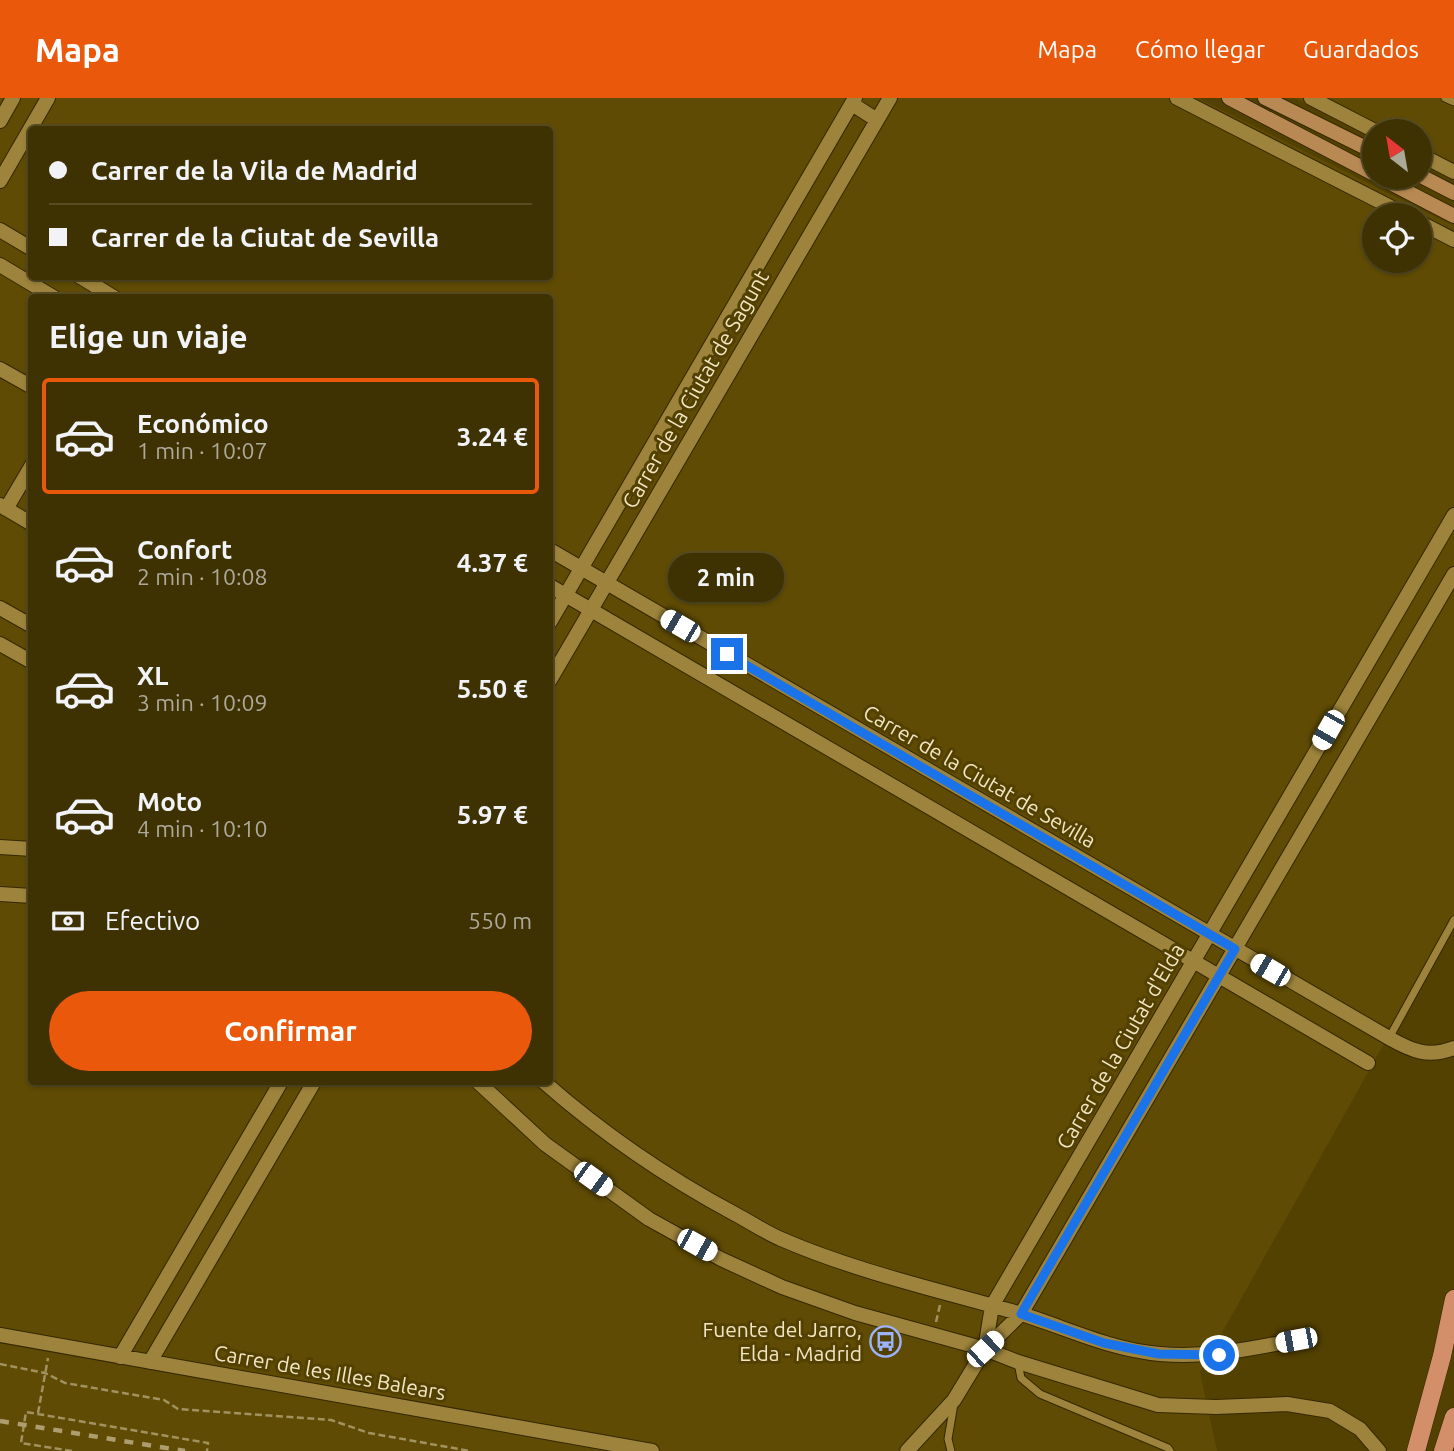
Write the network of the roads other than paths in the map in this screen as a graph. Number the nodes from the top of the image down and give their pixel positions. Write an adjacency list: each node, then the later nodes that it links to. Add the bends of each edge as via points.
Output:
1 (13, 98): 13 (street)
2 (48, 98): 15 (street)
3 (890, 98): 12 (street, Carrer de la Ciutat de Sagunt)
4 (1177, 98): 26 (street)
5 (1229, 98): 20 (street)
6 (1265, 98): 18 (street)
7 (1284, 98): 17 (street)
8 (1311, 98): 14 (street)
9 (1445, 98): 11 (lane)
10 (854, 101): 12 (street, Carrer de la Ciutat de Sagunt); 43 (street, Carrer de la Ciutat de Sagunt)
11 (1454, 102)
12 (877, 120): 45 (street, Carrer de la Ciutat de Sagunt)
13 (0, 121)
14 (1362, 124)
15 (32, 126)
16 (28, 133): 22 (street)
17 (1362, 144)
18 (1362, 145)
19 (1432, 161): 21 (street)
20 (1362, 168)
21 (1454, 172)
22 (0, 181)
23 (1432, 182): 25 (street)
24 (1402, 189): 27 (street)
25 (1454, 193)
26 (1383, 203)
27 (1454, 216)
28 (1432, 229): 30 (street)
29 (0, 230): 31 (street)
30 (1454, 240)
31 (28, 247)
32 (0, 265): 34 (street)
33 (86, 280): 35 (street)
34 (48, 294)
35 (109, 294)
36 (0, 369): 37 (street)
37 (28, 385)
38 (28, 471): 39 (street)
39 (3, 507): 41 (street)
40 (1454, 515): 60 (street, Carrer de la Ciutat d'Elda)
41 (28, 522)
42 (553, 552): 43 (street, Carrer de la Ciutat de Sevilla)
43 (581, 569): 45 (street, Carrer de la Ciutat de Sevilla); 47 (street, Carrer de la Ciutat de Sagunt)
44 (1454, 574): 61 (street, Carrer de la Ciutat d'Elda)
45 (606, 583): 49 (street, Carrer de la Ciutat de Sagunt); 60 (street, Carrer de la Ciutat de Sevilla)
46 (553, 588): 47 (street)
47 (565, 595): 49 (street); 50 (street, Carrer de la Ciutat de Sagunt)
48 (0, 608): 51 (street)
49 (590, 610): 54 (street, Carrer de la Ciutat de Sagunt); 62 (street)
50 (553, 617)
51 (28, 624)
52 (0, 643): 53 (street)
53 (28, 660)
54 (553, 675)
55 (0, 847): 56 (street)
56 (28, 849)
57 (0, 894): 58 (street)
58 (28, 896)
59 (1454, 920): 64 (lane)
60 (1209, 934): 61 (street, Carrer de la Ciutat de Sevilla); 62 (street, Carrer de la Ciutat d'Elda)
61 (1235, 949): 63 (street, Carrer de la Ciutat d'Elda); 64 (street, Carrer de la Ciutat de Sevilla)
62 (1194, 961): 63 (street); 72 (street, Carrer de la Ciutat d'Elda)
63 (1219, 976): 66 (street); 73 (street, Carrer de la Ciutat d'Elda)
64 (1389, 1038): 65 (street, Carrer de la Ciutat de Sevilla, via 1411,1051 1438,1054)
65 (1454, 1048)
66 (1368, 1063)
67 (279, 1085): 78 (street)
68 (312, 1085): 79 (street)
69 (481, 1085): 76 (street, via 545,1144 649,1219 722,1259 782,1287 856,1313)
70 (547, 1085): 72 (street, via 647,1163 781,1238)
71 (1454, 1299): 88 (main road)
72 (992, 1306): 73 (street); 76 (street, Carrer de la Ciutat d'Elda)
73 (1021, 1314): 75 (street, via 1104,1343 1159,1354 1219,1355); 76 (street, Carrer de la Ciutat d'Elda)
74 (0, 1335): 78 (street, Carrer de les Illes Balears)
75 (1296, 1340)
76 (985, 1349): 80 (street); 81 (street, Carrer de la Ciutat d'Elda)
77 (1454, 1355): 89 (main road)
78 (120, 1357): 79 (street, Carrer de les Illes Balears)
79 (150, 1362): 83 (street, Carrer de les Illes Balears)
80 (1018, 1362): 86 (lane, via 1021,1378 1040,1394); 87 (street, via 1158,1405 1287,1404 1330,1411 1360,1429)
81 (954, 1400): 84 (street); 85 (lane, via 948,1438)
82 (1454, 1417): 90 (main road)
83 (652, 1451)
84 (907, 1451)
85 (951, 1451)
86 (1170, 1451)
87 (1379, 1451)
88 (1416, 1451)
89 (1427, 1451)
90 (1443, 1451)

